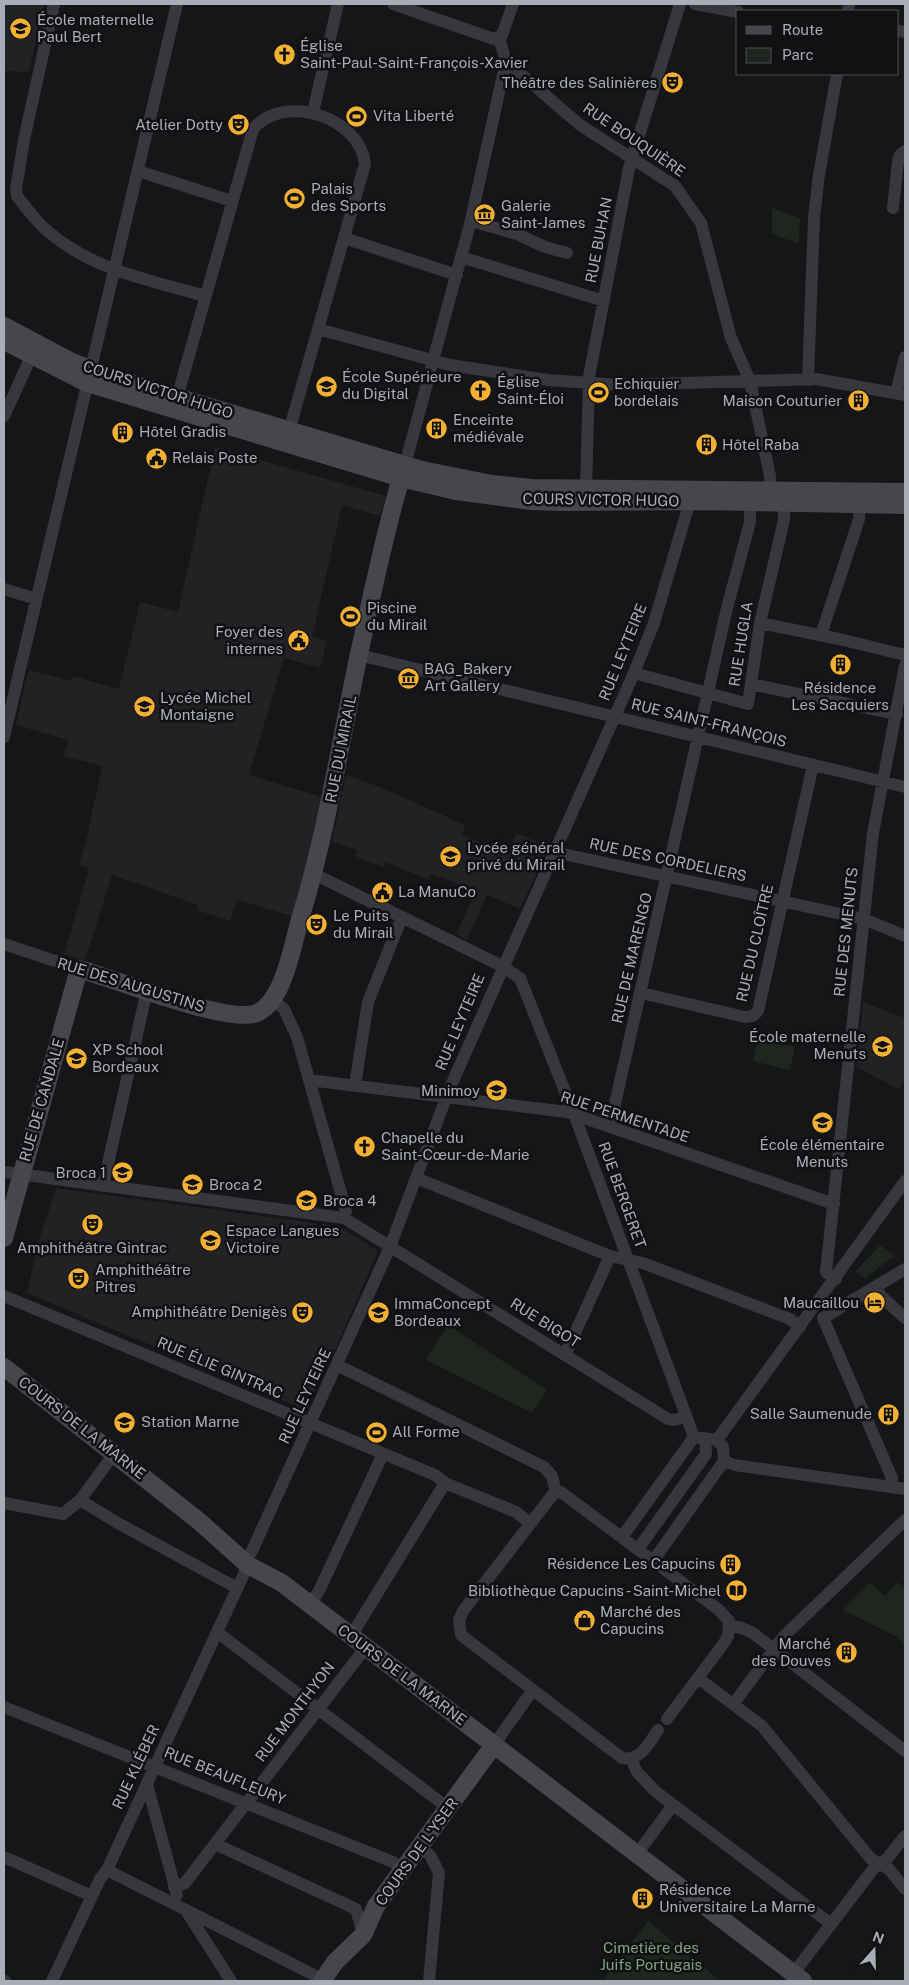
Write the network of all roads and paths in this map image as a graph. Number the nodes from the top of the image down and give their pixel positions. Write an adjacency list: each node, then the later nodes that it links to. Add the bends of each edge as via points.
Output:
1 (54, 4): 22 (street, via 24,140 17,196 57,239)
2 (177, 4): 15 (street)
3 (338, 4): 12 (street)
4 (393, 4): 9 (street, via 488,38)
5 (513, 4): 9 (street)
6 (680, 4): 14 (street, RUE BUHAN)
7 (695, 4): 8 (street)
8 (736, 12)
9 (499, 38): 10 (street)
10 (506, 61): 14 (street, RUE BOUQUIÈRE, via 580,125); 18 (street)
11 (837, 75): 33 (street, via 814,217)
12 (312, 112): 16 (street, via 278,114 260,120 252,130); 19 (street, via 344,130 364,153 365,164)
13 (905, 151): 17 (street, via 899,158)
14 (632, 158): 25 (street, RUE BUHAN); 34 (street, RUE BOUQUIÈRE, via 675,186 701,223 731,338)
15 (138, 171): 16 (street); 22 (street)
16 (232, 201): 24 (street)
17 (894, 208)
18 (471, 221): 20 (street); 21 (street)
19 (344, 238): 23 (street); 27 (street)
20 (567, 253)
21 (461, 257): 23 (street); 25 (street)
22 (114, 269): 24 (street); 32 (street)
23 (457, 275): 31 (street)
24 (206, 296): 37 (street)
25 (604, 301): 35 (street, RUE BUHAN)
26 (4, 326): 29 (main road, COURS VICTOR HUGO)
27 (318, 328): 31 (street); 39 (street)
28 (4, 341): 29 (main road, COURS VICTOR HUGO)
29 (34, 350): 32 (main road, COURS VICTOR HUGO); 38 (street)
30 (905, 357): 36 (street)
31 (431, 369): 35 (street); 40 (street)
32 (89, 376): 37 (main road, COURS VICTOR HUGO); 51 (street)
33 (808, 380): 34 (street); 36 (street)
34 (750, 382): 35 (street); 41 (street, RUE BOUQUIÈRE)
35 (589, 384): 42 (street, RUE BUHAN)
36 (901, 394)
37 (179, 405): 39 (main road, COURS VICTOR HUGO)
38 (4, 416)
39 (282, 435): 40 (main road, COURS VICTOR HUGO)
40 (403, 471): 42 (main road, COURS VICTOR HUGO, via 492,484); 46 (main road, COURS VICTOR HUGO, via 491,496); 54 (main road, RUE DU MIRAIL)
41 (770, 489): 43 (main road, COURS VICTOR HUGO); 44 (main road, COURS VICTOR HUGO)
42 (586, 490): 44 (main road, COURS VICTOR HUGO); 46 (street)
43 (905, 492)
44 (692, 495): 45 (main road, COURS VICTOR HUGO); 46 (main road, COURS VICTOR HUGO); 57 (street, RUE LEYTEIRE, via 654,623)
45 (750, 502): 47 (main road, COURS VICTOR HUGO); 59 (street, RUE DE MARENGO, via 750,522)
46 (600, 503)
47 (784, 503): 48 (main road, COURS VICTOR HUGO); 52 (street, RUE HUGLA, via 784,520)
48 (860, 504): 49 (main road, COURS VICTOR HUGO); 53 (street, via 859,519)
49 (905, 505)
50 (4, 588): 51 (street)
51 (36, 600): 62 (street)
52 (760, 623): 53 (street); 58 (street, RUE HUGLA)
53 (822, 635): 55 (street)
54 (359, 655): 61 (street, RUE SAINT-FRANÇOIS); 68 (main road, RUE DU MIRAIL)
55 (905, 655)
56 (905, 666): 60 (street, RUE DES MENUTS)
57 (634, 673): 59 (street, RUE HUGLA); 61 (street, RUE LEYTEIRE)
58 (751, 684): 59 (street, RUE HUGLA, via 748,704); 60 (street)
59 (708, 693): 63 (street, RUE DE MARENGO)
60 (896, 714): 65 (street, RUE DES MENUTS)
61 (614, 717): 63 (street, RUE SAINT-FRANÇOIS); 67 (street, RUE LEYTEIRE)
62 (4, 737)
63 (699, 737): 64 (street, RUE SAINT-FRANÇOIS); 69 (street, RUE DE MARENGO)
64 (813, 765): 65 (street, RUE SAINT-FRANÇOIS); 70 (street, RUE DU CLOÎTRE)
65 (883, 782): 66 (street, RUE SAINT-FRANÇOIS); 72 (street, RUE DES MENUTS, via 873,833)
66 (905, 787)
67 (554, 852): 69 (street, RUE DES CORDELIERS); 75 (street, RUE LEYTEIRE)
68 (314, 874): 71 (street, RUE BERGERET); 79 (main road, RUE DU MIRAIL, via 280,986)
69 (667, 876): 70 (street, RUE DES CORDELIERS); 78 (street, RUE DE MARENGO)
70 (782, 901): 72 (street, RUE DES CORDELIERS); 78 (street, RUE DU CLOÎTRE, via 758,1011 753,1016 745,1017)
71 (402, 917): 75 (street, RUE BERGERET); 82 (street, via 368,1002)
72 (864, 919): 73 (street, RUE DES CORDELIERS); 91 (street, RUE DES MENUTS)
73 (905, 936)
74 (4, 944): 76 (street, RUE DES AUGUSTINS)
75 (502, 966): 83 (street, RUE LEYTEIRE); 84 (street, RUE BERGERET, via 520,978 525,986)
76 (79, 969): 77 (main road, RUE DES AUGUSTINS); 87 (main road, RUE DE CANDALE)
77 (147, 990): 80 (main road, RUE DES AUGUSTINS, via 208,1009 251,1015); 90 (street)
78 (641, 993): 85 (street, RUE DE MARENGO)
79 (272, 1000): 80 (main road, RUE DU MIRAIL); 81 (street, via 284,1009)
80 (259, 1012)
81 (309, 1080): 82 (street, RUE PERMENTADE); 92 (street, via 346,1211)
82 (355, 1085): 83 (street, RUE PERMENTADE)
83 (446, 1096): 84 (street, RUE PERMENTADE); 88 (street, RUE LEYTEIRE)
84 (574, 1114): 85 (street, RUE PERMENTADE); 96 (street, RUE BERGERET)
85 (610, 1126): 91 (street, RUE PERMENTADE)
86 (4, 1172): 87 (street)
87 (21, 1175): 90 (street); 93 (main road, RUE DE CANDALE)
88 (416, 1178): 94 (street, RUE LEYTEIRE); 95 (street)
89 (905, 1181): 98 (street)
90 (103, 1186): 92 (street)
91 (834, 1204): 98 (street, RUE DES MENUTS, via 826,1272)
92 (344, 1218): 94 (street, RUE BIGOT)
93 (5, 1234)
94 (390, 1247): 104 (street, RUE BIGOT); 105 (street, RUE LEYTEIRE)
95 (610, 1256): 96 (street); 104 (street)
96 (628, 1260): 103 (street, via 781,1316); 107 (street, RUE BERGERET)
97 (905, 1269): 99 (street)
98 (836, 1279): 101 (street)
99 (875, 1287): 101 (street); 102 (street)
100 (4, 1296): 108 (street, RUE ÉLIE GINTRAC)
101 (818, 1314): 103 (street); 114 (street, via 892,1478)
102 (905, 1318)
103 (800, 1327): 109 (street)
104 (565, 1355): 107 (street, RUE BIGOT, via 668,1419)
105 (337, 1364): 108 (street, RUE LEYTEIRE); 116 (street, via 544,1467 552,1476)
106 (4, 1367): 110 (main road, COURS DE LA MARNE)
107 (685, 1417): 109 (street, RUE BERGERET)
108 (310, 1424): 111 (street, RUE ÉLIE GINTRAC); 123 (street, RUE LEYTEIRE)
109 (705, 1438): 112 (street, RUE BERGERET, via 723,1447); 121 (street); 122 (street, via 706,1454)
110 (114, 1454): 117 (street); 123 (main road, COURS DE LA MARNE)
111 (383, 1454): 113 (street, RUE ÉLIE GINTRAC, via 435,1475); 126 (street)
112 (729, 1463): 114 (street); 124 (street)
113 (445, 1483): 120 (street, RUE ÉLIE GINTRAC, via 516,1512); 129 (street)
114 (890, 1487): 115 (street)
115 (905, 1489)
116 (556, 1492): 120 (street); 121 (street, via 561,1492)
117 (80, 1500): 118 (street, via 63,1514); 125 (street)
118 (4, 1503)
119 (905, 1520): 131 (street, via 783,1637)
120 (530, 1523): 133 (street, via 463,1611 458,1628 466,1641)
121 (622, 1537): 122 (street)
122 (638, 1549): 124 (street)
123 (249, 1559): 125 (street, RUE KLÉBER); 126 (main road, COURS DE LA MARNE)
124 (653, 1560): 127 (street, via 725,1615)
125 (237, 1588): 128 (street, RUE KLÉBER)
126 (310, 1604): 129 (main road, COURS DE LA MARNE)
127 (730, 1626): 131 (street, via 753,1634); 132 (street, via 724,1644)
128 (217, 1632): 136 (street); 142 (street, RUE KLÉBER)
129 (351, 1636): 130 (main road, COURS DE LA MARNE)
130 (366, 1647): 136 (street, RUE MONTHYON); 139 (main road, COURS DE LA MARNE)
131 (774, 1650): 134 (street); 140 (street)
132 (698, 1678): 134 (street); 137 (street)
133 (532, 1691): 139 (street); 141 (street, via 622,1758)
134 (734, 1703): 152 (street, via 762,1726 871,1859)
135 (4, 1706): 142 (street, RUE BEAUFLEURY)
136 (318, 1708): 144 (street, RUE MONTHYON); 146 (street)
137 (667, 1718)
138 (658, 1730): 141 (street, via 642,1752)
139 (494, 1745): 146 (main road, COURS DE L'YSER); 150 (main road, COURS DE LA MARNE)
140 (905, 1751)
141 (631, 1758): 145 (street, via 637,1772 649,1786)
142 (155, 1766): 143 (street, RUE KLÉBER); 144 (street, RUE BEAUFLEURY)
143 (146, 1784): 153 (street, RUE KLÉBER); 155 (street)
144 (247, 1802): 148 (street, RUE MONTHYON); 154 (street, RUE BEAUFLEURY, via 393,1862)
145 (673, 1805): 150 (street); 159 (street)
146 (448, 1808): 149 (main road, COURS DE L'YSER)
147 (905, 1836): 152 (street)
148 (215, 1844): 155 (street, RUE MONTHYON, via 185,1883); 160 (street, via 356,1909)
149 (419, 1848): 154 (main road, COURS DE L'YSER); 165 (street, via 430,1855 440,1873)
150 (637, 1854): 161 (main road, COURS DE LA MARNE)
151 (4, 1857): 157 (street)
152 (880, 1864): 156 (street, via 889,1869); 159 (street)
153 (107, 1870): 157 (street, RUE KLÉBER); 158 (street)
154 (403, 1870): 160 (main road, COURS DE L'YSER, via 376,1906)
155 (174, 1887): 158 (street)
156 (905, 1889)
157 (92, 1896): 162 (street, RUE KLÉBER)
158 (186, 1911): 163 (street); 164 (street)
159 (831, 1924): 161 (street)
160 (363, 1935): 164 (main road, COURS DE L'YSER, via 335,1962)
161 (798, 1978)
162 (52, 1981)
163 (231, 1981)
164 (324, 1981)
165 (429, 1981)

